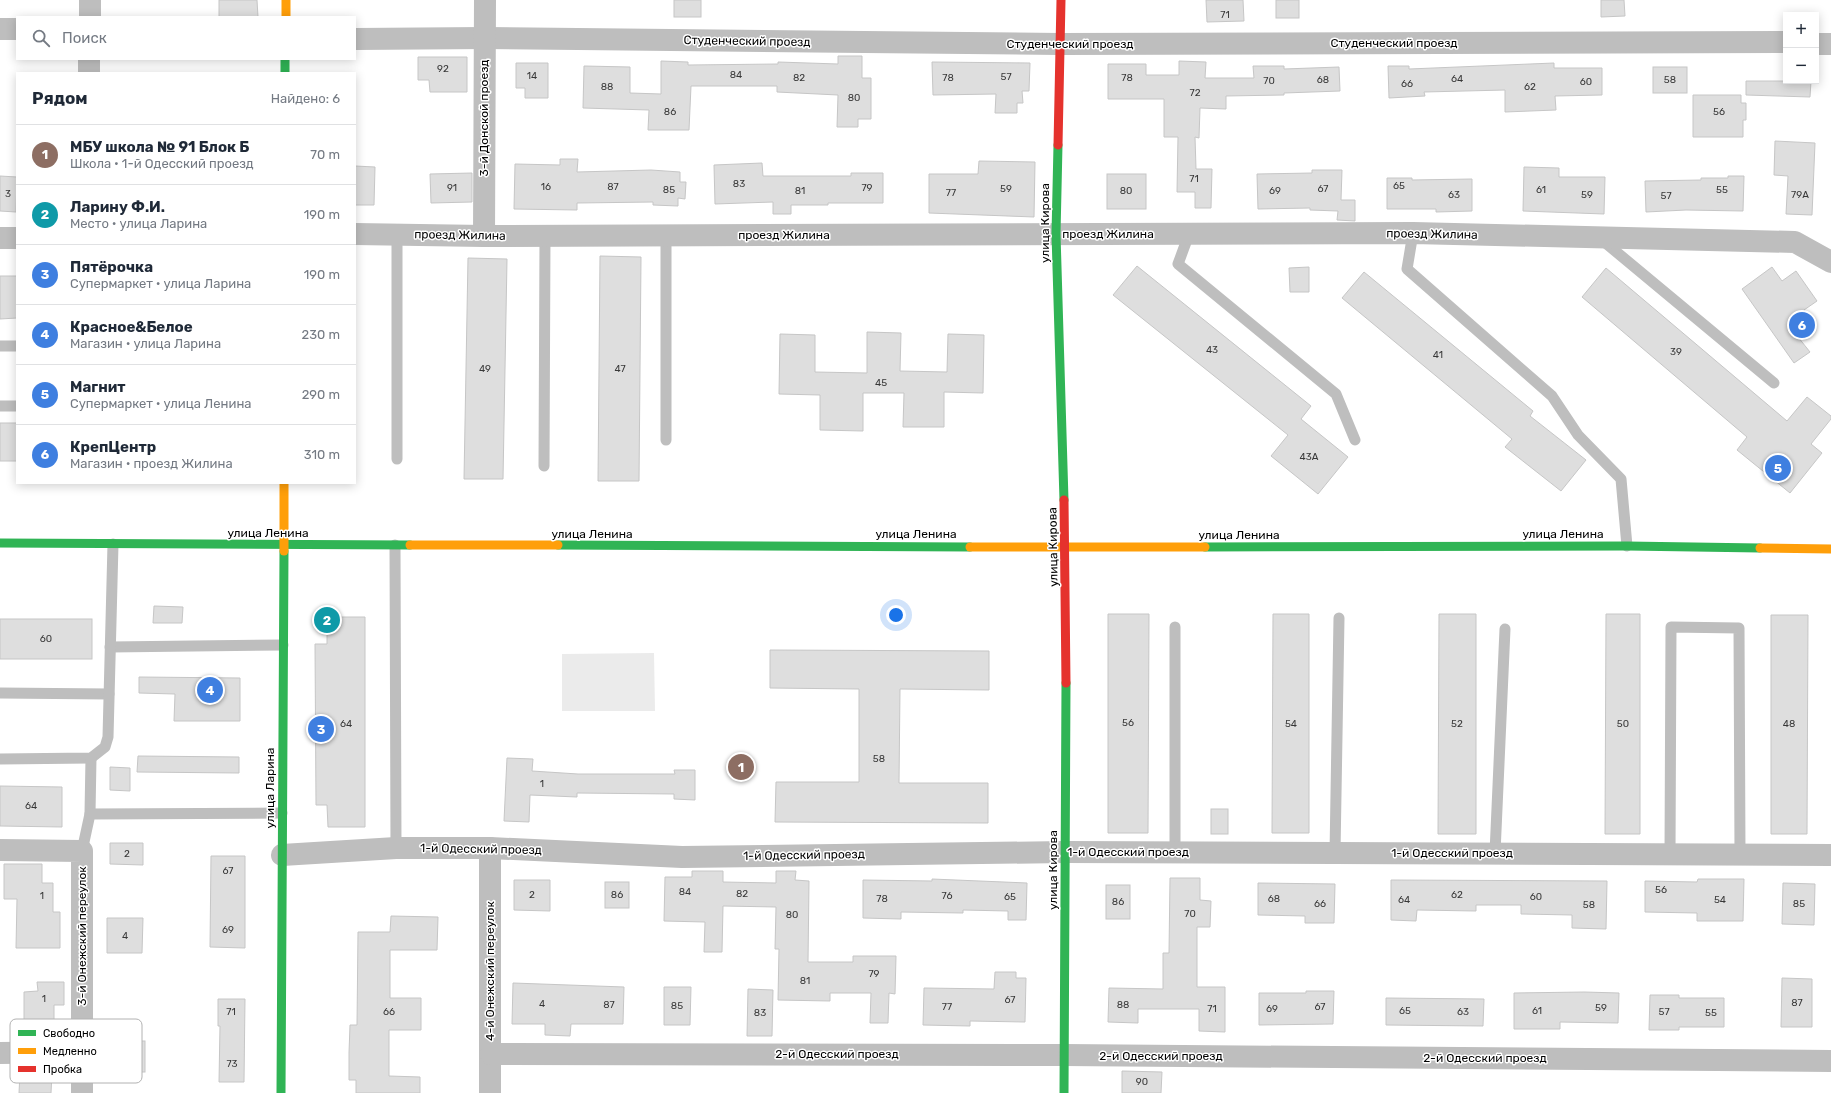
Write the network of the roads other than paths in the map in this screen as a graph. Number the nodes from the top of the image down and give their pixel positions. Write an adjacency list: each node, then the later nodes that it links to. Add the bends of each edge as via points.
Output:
1 (90, 0): 5 (street)
2 (286, 0): 6 (main road)
3 (485, 0): 9 (street, 3-й Донской проезд)
4 (1061, 0): 12 (main road, улица Кирова)
5 (90, 16)
6 (286, 16)
7 (0, 29): 8 (street)
8 (16, 29)
9 (485, 38): 10 (street, Студенческий проезд); 12 (street, Студенческий проезд); 25 (street, 3-й Донской проезд)
10 (356, 39)
11 (1783, 42): 12 (street, Студенческий проезд)
12 (1060, 44): 21 (main road, улица Кирова)
13 (1819, 44): 14 (street)
14 (1831, 44)
15 (89, 60): 17 (street)
16 (286, 60): 18 (main road)
17 (89, 72)
18 (285, 72)
19 (1413, 233): 22 (street, проезд Жилина); 27 (street, проезд Жилина); 45 (lane, via 1407,269 1552,396 1578,435 1621,479)
20 (356, 234): 23 (street, проезд Жилина)
21 (1056, 234): 22 (street, проезд Жилина); 24 (street, проезд Жилина); 46 (main road, улица Кирова)
22 (1189, 234): 37 (lane, via 1178,264 1336,394)
23 (397, 235): 25 (street, проезд Жилина); 38 (lane)
24 (666, 235): 26 (street, проезд Жилина); 36 (lane)
25 (484, 236): 26 (street, проезд Жилина)
26 (545, 236): 39 (lane)
27 (1598, 237): 30 (street, проезд Жилина, via 1795,242); 33 (lane)
28 (0, 238): 29 (street)
29 (16, 238)
30 (1831, 262)
31 (0, 346): 32 (lane)
32 (16, 346)
33 (1774, 383)
34 (0, 406): 35 (lane)
35 (16, 406)
36 (666, 440)
37 (1355, 440)
38 (397, 459)
39 (544, 466)
40 (284, 484): 43 (main road, улица Ларина)
41 (0, 543): 42 (main road, улица Ленина)
42 (113, 544): 43 (main road, улица Ленина); 52 (lane)
43 (283, 545): 44 (main road, улица Ленина); 51 (main road, улица Ларина)
44 (394, 545): 46 (main road, улица Ленина); 59 (lane)
45 (1627, 546): 46 (main road, улица Ленина); 47 (main road, улица Ленина)
46 (1066, 547): 63 (main road, улица Кирова)
47 (1831, 549)
48 (1339, 618): 65 (lane)
49 (1175, 627): 64 (lane)
50 (1505, 629): 66 (lane)
51 (283, 645): 52 (lane); 57 (main road, улица Ларина)
52 (110, 647): 54 (lane)
53 (0, 694): 54 (lane)
54 (109, 694): 55 (lane, via 108,737 105,747)
55 (90, 758): 56 (lane); 58 (lane)
56 (0, 759)
57 (282, 813): 58 (lane); 69 (main road, улица Ларина)
58 (90, 814): 62 (lane)
59 (396, 848): 60 (street, 1-й Одесский проезд); 69 (street, 1-й Одесский проезд)
60 (490, 848): 63 (street, 1-й Одесский проезд, via 682,857); 74 (street, 4-й Онежский переулок)
61 (0, 850): 62 (street)
62 (82, 851): 71 (street, 3-й Онежский переулок)
63 (1065, 852): 64 (street, 1-й Одесский проезд); 75 (main road, улица Кирова)
64 (1176, 852): 65 (street, 1-й Одесский проезд)
65 (1335, 853): 66 (street, 1-й Одесский проезд)
66 (1495, 854): 67 (street, 1-й Одесский проезд)
67 (1670, 854): 68 (street, 1-й Одесский проезд); 68 (lane, via 1671,627 1739,628)
68 (1740, 854): 70 (street, 1-й Одесский проезд)
69 (282, 855): 77 (main road, улица Ларина)
70 (1831, 855)
71 (82, 1019)
72 (0, 1053): 73 (street)
73 (10, 1053)
74 (491, 1054): 75 (street, 2-й Одесский проезд); 78 (street, 4-й Онежский переулок)
75 (1064, 1055): 76 (street, 2-й Одесский проезд); 79 (main road, улица Кирова)
76 (1831, 1061)
77 (281, 1093)
78 (490, 1093)
79 (1064, 1093)

